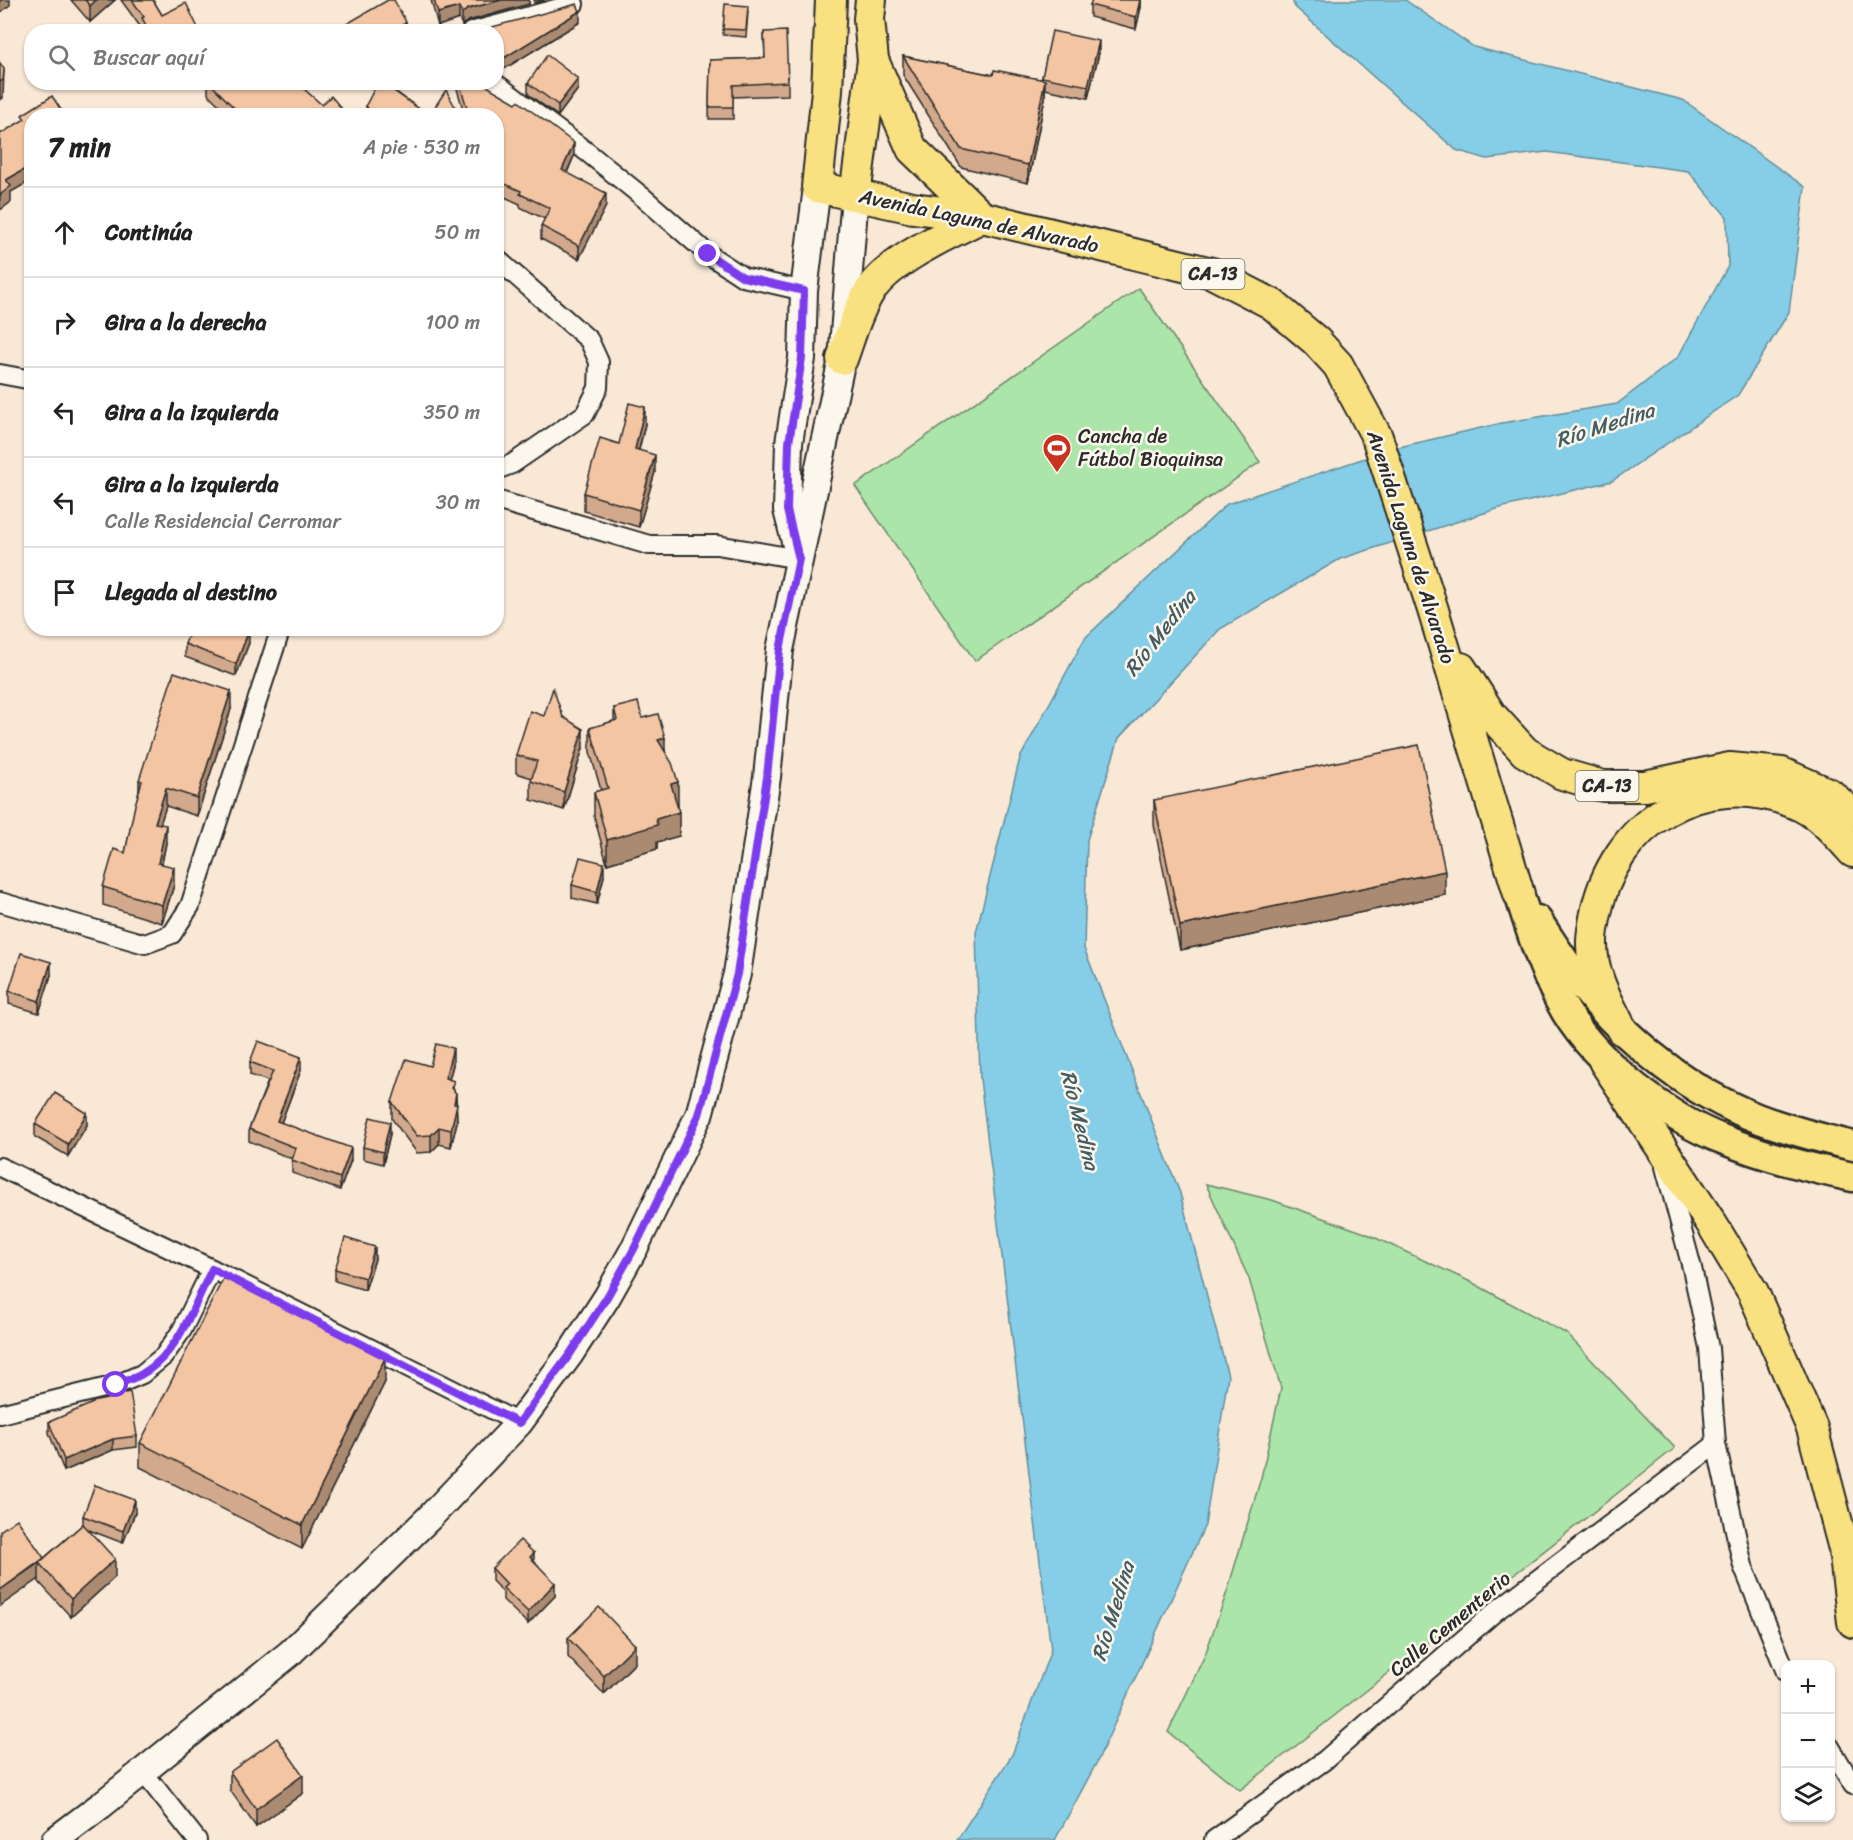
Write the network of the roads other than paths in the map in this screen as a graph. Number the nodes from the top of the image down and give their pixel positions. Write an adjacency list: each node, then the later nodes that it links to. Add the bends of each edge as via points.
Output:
1 (831, 0): 7 (highway)
2 (871, 0): 5 (highway)
3 (573, 4): 4 (street)
4 (500, 24)
5 (873, 60): 8 (highway); 9 (highway, via 912,149)
6 (504, 90): 11 (street, via 587,152 708,254 743,277)
7 (817, 187): 8 (highway, Avenida Laguna de Alvarado / CA-13); 11 (main road)
8 (855, 195): 9 (highway, Avenida Laguna de Alvarado / CA-13); 12 (main road)
9 (982, 217): 12 (highway, via 928,245 880,277 859,311); 18 (highway, Avenida Laguna de Alvarado / CA-13, via 1212,273 1272,304 1316,341 1338,365 1377,437)
10 (504, 265): 15 (street, via 589,340 599,362 598,388 585,414)
11 (804, 291): 17 (main road, via 802,358 789,443 787,510)
12 (842, 358): 17 (main road)
13 (0, 374): 14 (street)
14 (24, 378)
15 (504, 467)
16 (504, 502): 17 (street, via 649,545 717,545)
17 (799, 559): 32 (main road, via 780,650 767,777 737,974 699,1115 607,1297)
18 (1432, 610): 20 (highway, CA-13, via 1464,674 1491,715 1525,752 1562,774 1603,786 1645,786 1730,768 1782,773 1830,794); 22 (highway, Avenida Laguna de Alvarado / CA-13)
19 (277, 636): 23 (street, via 190,906 172,934 145,944)
20 (1853, 815)
21 (1853, 852): 24 (highway, via 1829,825 1795,803 1756,792 1715,792 1676,805 1642,827 1616,859 1607,878 1599,897 1592,941 1598,983)
22 (1519, 894): 24 (main road, Avenida Laguna de Alvarado, via 1586,991); 25 (main road, Avenida Laguna de Alvarado / CA-13, via 1541,962 1566,1013)
23 (0, 902)
24 (1622, 1030): 26 (main road, Avenida Laguna de Alvarado, via 1705,1092 1745,1112)
25 (1604, 1061): 27 (highway); 29 (main road, Avenida Laguna de Alvarado, via 1665,1109 1721,1139)
26 (1853, 1146)
27 (1660, 1148): 33 (street, via 1709,1348); 34 (highway, via 1753,1292 1812,1428 1844,1549)
28 (0, 1167): 30 (street)
29 (1853, 1177)
30 (212, 1269): 31 (street, via 182,1330 164,1356 142,1374 116,1385); 32 (street)
31 (0, 1414)
32 (519, 1423): 37 (main road, via 429,1518 289,1654)
33 (1716, 1444): 35 (street, via 1743,1566); 41 (street, Calle Cementerio, via 1496,1611 1325,1760)
34 (1853, 1622)
35 (1781, 1662)
36 (1835, 1755): 38 (street)
37 (143, 1772): 39 (main road); 40 (street)
38 (1853, 1785)
39 (54, 1840)
40 (197, 1840)
41 (1214, 1840)

